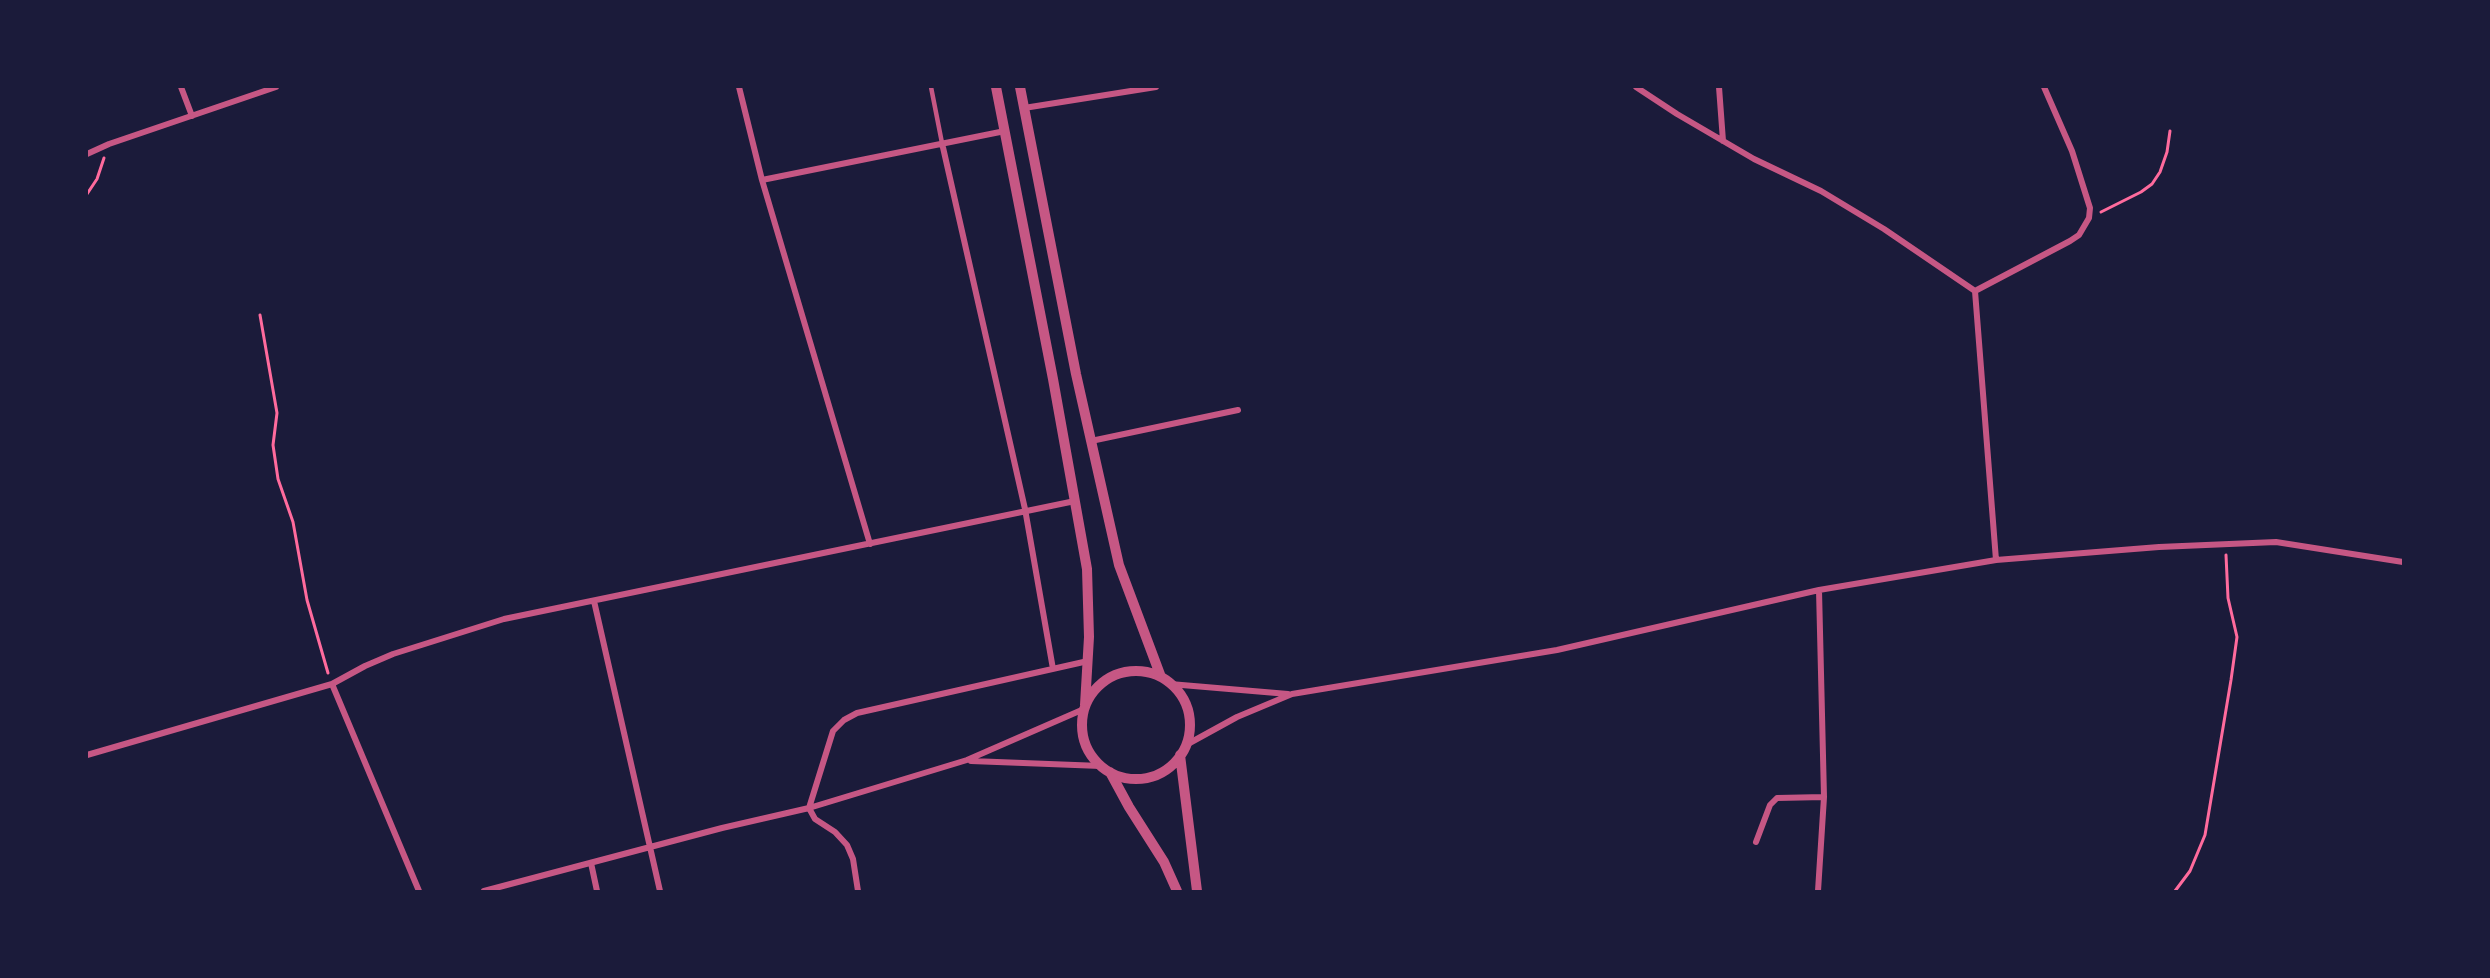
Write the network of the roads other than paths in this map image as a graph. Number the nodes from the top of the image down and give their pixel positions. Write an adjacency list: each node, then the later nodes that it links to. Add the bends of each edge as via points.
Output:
1 (181, 87): 12 (street)
2 (276, 87): 12 (street)
3 (739, 87): 17 (street)
4 (931, 87): 15 (lane)
5 (996, 87): 13 (street)
6 (1020, 87): 11 (street)
7 (1156, 87): 11 (street)
8 (1636, 87): 14 (street)
9 (1719, 87): 14 (street)
10 (2044, 87): 18 (street, via 2072,151 2090,208 2089,218 2070,241)
11 (1024, 108): 20 (street)
12 (192, 116): 16 (street)
13 (1005, 131): 15 (street); 21 (street)
14 (1723, 141): 18 (street, via 1821,191)
15 (942, 143): 17 (street); 22 (street)
16 (87, 154)
17 (762, 180): 23 (street)
18 (1976, 291): 24 (street)
19 (1238, 410): 20 (street)
20 (1091, 441): 30 (street, via 1119,565)
21 (1075, 501): 22 (street); 28 (street, via 1087,569)
22 (1025, 509): 23 (street); 29 (street)
23 (870, 544): 27 (street)
24 (1996, 560): 25 (street, via 2276,542); 26 (street)
25 (2403, 562)
26 (1819, 590): 32 (street, via 1557,650); 38 (street)
27 (594, 601): 31 (street, via 504,619 404,650); 41 (street)
28 (1088, 661): 29 (street); 33 (street)
29 (1053, 669): 39 (street, via 857,713 844,720 833,731)
30 (1166, 680): 32 (street); 33 (street, via 1139,671 1117,674 1098,686); 34 (street, via 1178,692 1188,712 1190,723)
31 (332, 684): 35 (street); 43 (street)
32 (1292, 694): 34 (street, via 1237,717)
33 (1085, 707): 36 (street); 37 (street, via 1083,738 1093,758)
34 (1183, 750): 37 (street, via 1164,771 1143,778 1132,779); 49 (street)
35 (87, 755)
36 (967, 760): 37 (street); 39 (street)
37 (1105, 769): 48 (street, via 1164,862)
38 (1824, 797): 40 (street, via 1777,798 1770,805); 50 (street)
39 (809, 808): 41 (street); 47 (street, via 814,819 847,845)
40 (1755, 842)
41 (652, 847): 42 (street); 46 (street)
42 (591, 863): 44 (street); 45 (street)
43 (420, 891)
44 (484, 891)
45 (597, 891)
46 (660, 891)
47 (858, 891)
48 (1177, 891)
49 (1197, 891)
50 (1818, 891)

